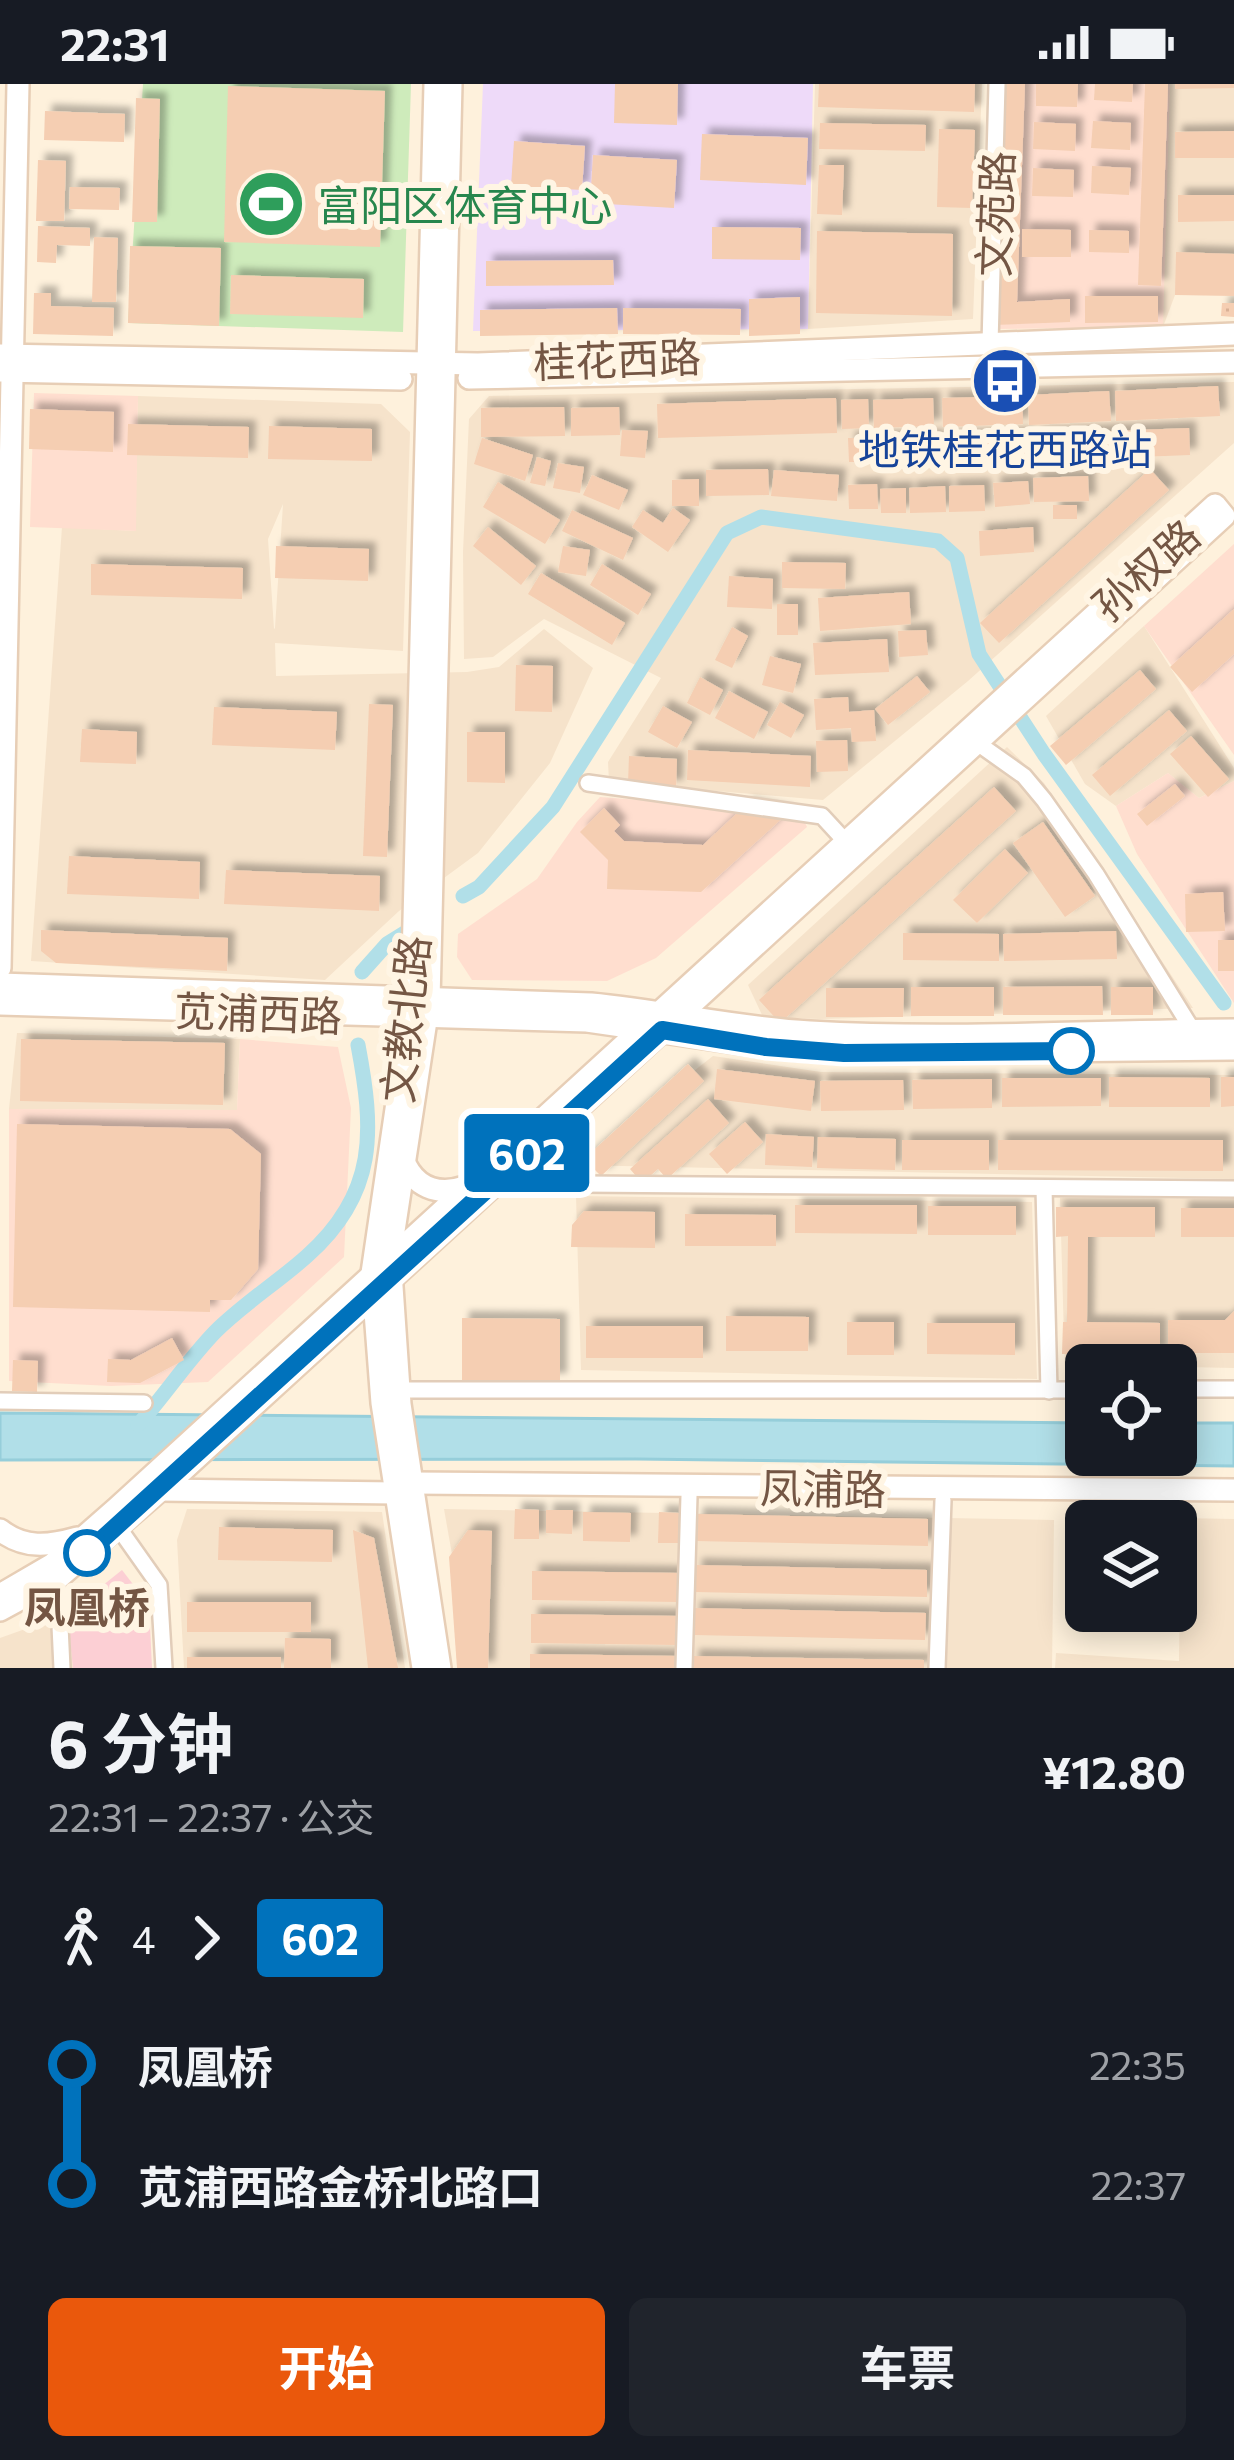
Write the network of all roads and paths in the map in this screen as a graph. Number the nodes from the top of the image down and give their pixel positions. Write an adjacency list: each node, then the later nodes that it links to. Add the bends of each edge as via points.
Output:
1 (4, 84): 8 (street)
2 (18, 84): 12 (street)
3 (435, 84): 13 (street)
4 (452, 84): 13 (street)
5 (997, 84): 10 (street, 文苑路)
6 (1226, 310): 7 (path)
7 (1234, 310)
8 (0, 325)
9 (1234, 334): 10 (street, 桂花西路)
10 (990, 344): 13 (street, 桂花西路)
11 (1234, 362): 13 (street, 桂花西路)
12 (6, 363): 13 (street, 桂花西路); 18 (street)
13 (436, 372): 21 (street, 文教北路)
14 (1022, 691): 14 (street, 孙权路, via 1224,516 1216,505); 15 (street, 孙权路)
15 (982, 730): 17 (street, 孙权路); 22 (street, 孙权路); 23 (street, via 1096,874)
16 (589, 783): 17 (street, via 822,815)
17 (846, 842): 22 (street, 孙权路)
18 (0, 968)
19 (0, 984): 21 (street, 苋浦西路)
20 (0, 1004): 21 (street, 苋浦西路)
21 (419, 1009): 22 (street, 苋浦西路); 26 (street, 文教北路); 31 (street, 文教北路, via 379,1205)
22 (661, 1020): 23 (street, 苋浦西路, via 846,1034); 25 (street, 苋浦西路, via 766,1047 844,1053); 28 (street, 孙权路); 31 (street, 孙权路)
23 (1193, 1030): 24 (street, 苋浦西路)
24 (1234, 1030)
25 (1234, 1049)
26 (403, 1159): 28 (street, via 414,1179 434,1191); 31 (street, 文教北路)
27 (582, 1184): 29 (street)
28 (466, 1187): 31 (street, 孙权路)
29 (1044, 1188): 30 (street); 34 (street)
30 (1234, 1190)
31 (381, 1276): 36 (street, 文教北路); 39 (street, 孙权路, via 224,1406); 39 (street, 孙权路, via 181,1472)
32 (1197, 1389): 33 (street)
33 (1234, 1389)
34 (1048, 1391): 35 (street); 36 (street)
35 (1065, 1391)
36 (393, 1399): 40 (street, 文教北路)
37 (0, 1401): 38 (street)
38 (144, 1402)
39 (158, 1480): 40 (street, 凤浦路); 45 (street, 孙权路); 47 (street, 孙权路)
40 (405, 1481): 41 (street, 凤浦路); 42 (street, 凤浦路); 53 (street, 文教北路); 54 (street, 文教北路)
41 (1234, 1490)
42 (689, 1496): 43 (street, 凤浦路); 55 (street)
43 (943, 1500): 44 (street, 凤浦路); 56 (street)
44 (1234, 1504)
45 (118, 1527): 48 (street, 孙权路); 52 (street, via 159,1585)
46 (0, 1530): 47 (street, via 48,1546)
47 (84, 1537): 49 (street, 孙权路)
48 (46, 1586): 50 (street, 孙权路); 51 (street, via 60,1626)
49 (0, 1595)
50 (0, 1610)
51 (62, 1668)
52 (164, 1668)
53 (423, 1668)
54 (440, 1668)
55 (684, 1668)
56 (938, 1668)

